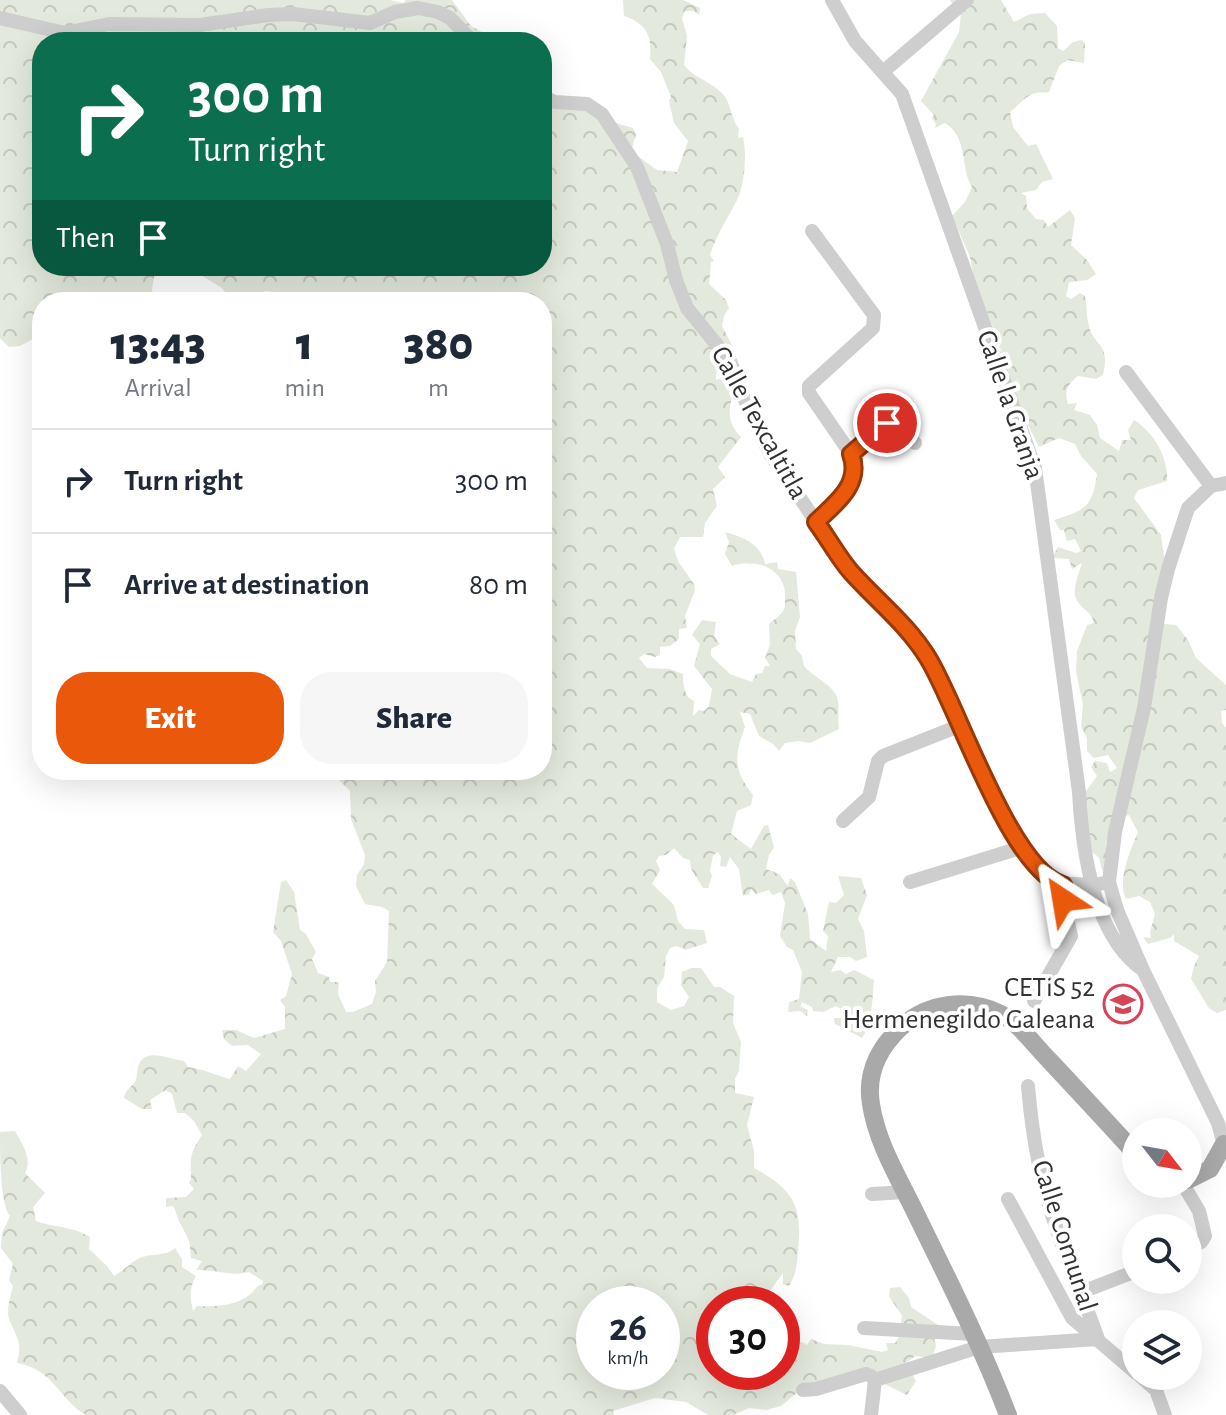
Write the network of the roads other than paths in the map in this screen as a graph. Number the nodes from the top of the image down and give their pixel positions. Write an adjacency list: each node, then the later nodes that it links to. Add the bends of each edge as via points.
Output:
1 (832, 0): 7 (street, Calle la Granja, via 855,41)
2 (967, 0): 7 (street)
3 (0, 18): 4 (street)
4 (61, 32)
5 (71, 32): 6 (street, via 128,22 200,25 293,14 370,23 418,8 450,18)
6 (463, 32)
7 (884, 71): 19 (street, Calle la Granja, via 902,94 1035,468 1082,841)
8 (552, 101): 14 (street, Calle Texcaltitla, via 587,104 602,114 637,167 687,308 730,361 770,454)
9 (812, 231): 12 (street, via 874,315 873,328 808,389)
10 (1126, 372): 13 (street)
11 (915, 443): 12 (street, via 887,423)
12 (851, 454): 14 (street, via 852,482)
13 (1219, 484): 19 (street, via 1188,508 1168,569 1144,708)
14 (816, 522): 15 (street, Calle Texcaltitla, via 849,570 917,640)
15 (959, 726): 16 (street, via 883,756 869,797); 17 (street, Calle Texcaltitla)
16 (843, 821)
17 (1023, 847): 18 (street); 20 (street, Calle Texcaltitla, via 1055,883)
18 (910, 882)
19 (1102, 883): 20 (street); 24 (street, Calle la Granja)
20 (1063, 885): 21 (street, via 1071,936)
21 (1034, 1001)
22 (1028, 1086): 30 (street, Calle Comunal, via 1033,1139 1055,1227)
23 (1122, 1139): 26 (main road, via 1011,1021 976,1006 931,1008 910,1019 880,1050 872,1069 877,1128)
24 (1225, 1146): 25 (main road)
25 (1202, 1173)
26 (906, 1192): 27 (street); 33 (main road)
27 (872, 1194)
28 (1008, 1199): 32 (street, via 1072,1318)
29 (1122, 1276): 30 (street)
30 (1082, 1292): 32 (street, Calle Comunal)
31 (864, 1328): 33 (street)
32 (1098, 1339): 33 (street, Calle Comunal); 34 (street, Calle Comunal)
33 (976, 1340): 35 (street); 41 (main road)
34 (1122, 1360)
35 (873, 1378): 36 (street, via 866,1374); 40 (street)
36 (810, 1390)
37 (1156, 1390): 42 (street, Calle Comunal)
38 (0, 1391): 39 (street)
39 (20, 1415)
40 (871, 1415)
41 (1008, 1415)
42 (1165, 1415)

